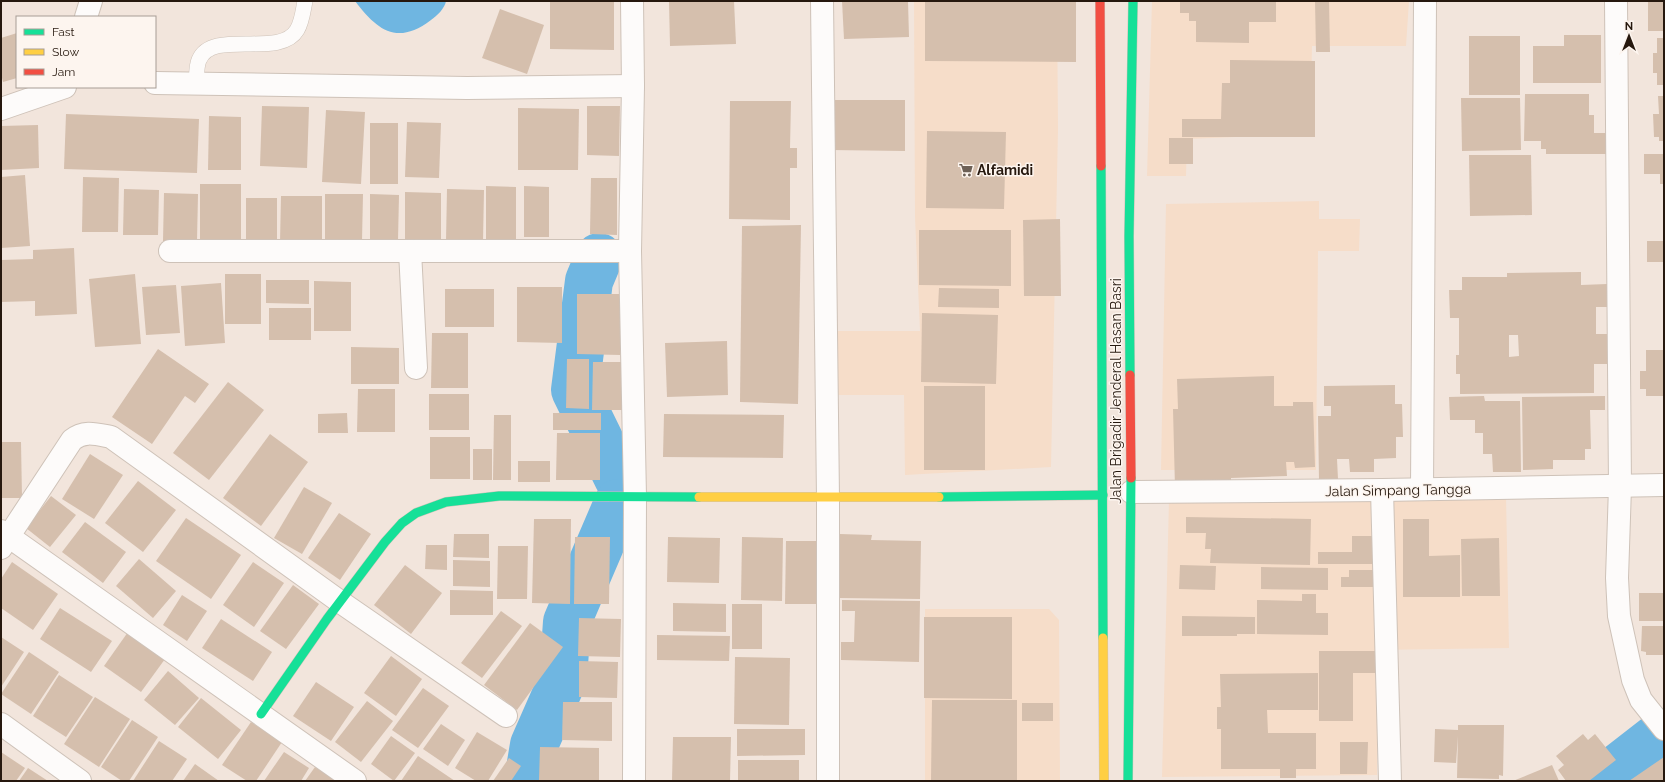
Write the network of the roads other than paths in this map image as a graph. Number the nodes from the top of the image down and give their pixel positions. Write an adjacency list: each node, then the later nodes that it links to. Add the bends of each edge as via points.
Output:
1 (91, 1): 9 (street)
2 (305, 1): 11 (lane, via 296,31 289,38 279,43 225,44 211,48 199,60)
3 (632, 1): 12 (street)
4 (822, 1): 26 (street)
5 (1100, 1): 24 (main road, Jalan Brigadir Jenderal Hasan Basri, via 1105,236)
6 (1133, 1): 23 (main road, Jalan Brigadir Jenderal Hasan Basri, via 1126,236)
7 (1616, 1): 20 (street)
8 (1425, 3): 21 (street)
9 (86, 16)
10 (156, 83): 11 (street)
11 (196, 84): 12 (street, via 467,88)
12 (633, 86): 17 (street)
13 (62, 88): 14 (street)
14 (1, 109)
15 (170, 251): 16 (street)
16 (410, 251): 17 (street); 18 (street)
17 (630, 251): 25 (street)
18 (416, 368)
19 (1664, 485): 20 (street, Jalan Simpang Tangga)
20 (1620, 487): 21 (street, Jalan Simpang Tangga); 32 (street, via 1619,616 1633,680 1641,700)
21 (1422, 489): 22 (street, Jalan Simpang Tangga)
22 (1382, 490): 23 (street, Jalan Simpang Tangga); 39 (street)
23 (1131, 492): 38 (main road, Jalan Brigadir Jenderal Hasan Basri)
24 (1103, 495): 26 (main road); 37 (main road, Jalan Brigadir Jenderal Hasan Basri)
25 (635, 496): 26 (main road); 28 (main road, via 499,496 439,503 407,518); 35 (street)
26 (828, 498): 36 (street)
27 (3, 538): 28 (street, via 72,440 84,433 93,433 111,437); 29 (street)
28 (339, 601): 29 (main road); 30 (street)
29 (261, 714): 34 (street)
30 (506, 716)
31 (1, 724): 33 (street)
32 (1664, 729)
33 (80, 781)
34 (355, 781)
35 (634, 781)
36 (828, 781)
37 (1104, 781)
38 (1128, 781)
39 (1390, 781)

